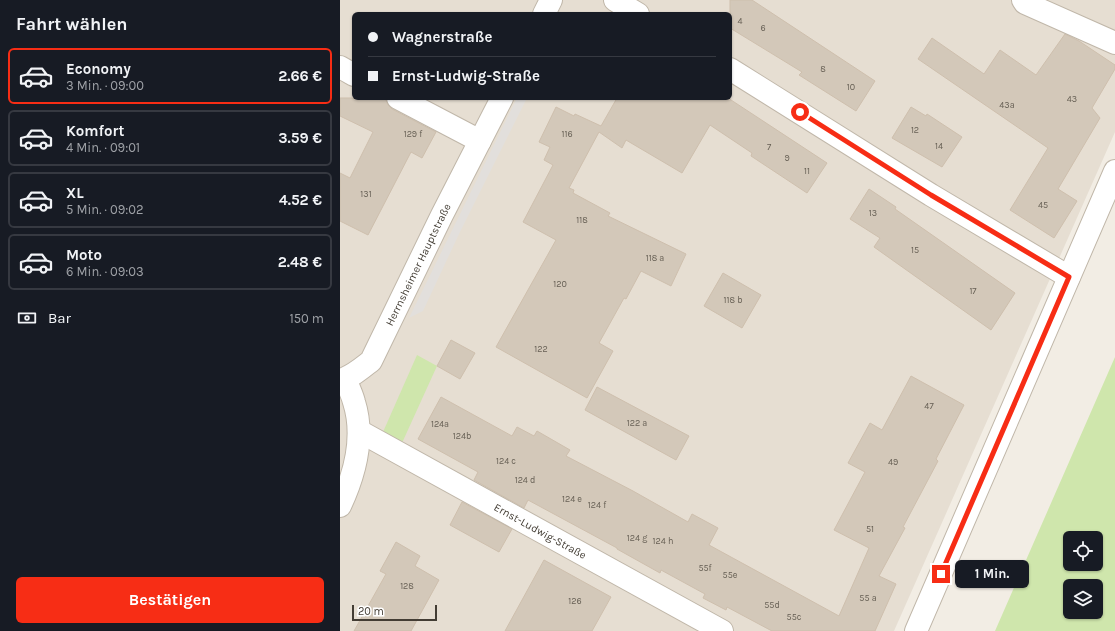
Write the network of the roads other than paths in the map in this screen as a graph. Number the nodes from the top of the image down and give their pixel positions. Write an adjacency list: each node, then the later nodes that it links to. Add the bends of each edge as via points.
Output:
1 (551, 0): 4 (street)
2 (615, 0): 5 (street)
3 (1023, 0): 6 (street)
4 (545, 12)
5 (635, 12)
6 (1115, 43)
7 (340, 68): 9 (street)
8 (732, 70): 14 (street, via 931,195)
9 (352, 74)
10 (402, 100): 12 (street)
11 (501, 100): 12 (street, Herrnsheimer Hauptstraße)
12 (480, 141): 15 (street, Herrnsheimer Hauptstraße, via 371,361)
13 (1115, 171): 14 (street)
14 (1069, 277): 19 (street)
15 (343, 379): 16 (street, Herrnsheimer Hauptstraße, via 354,402)
16 (359, 430): 17 (street, Herrnsheimer Hauptstraße, via 355,464); 18 (street, Ernst-Ludwig-Straße)
17 (340, 506)
18 (722, 631)
19 (916, 631)

